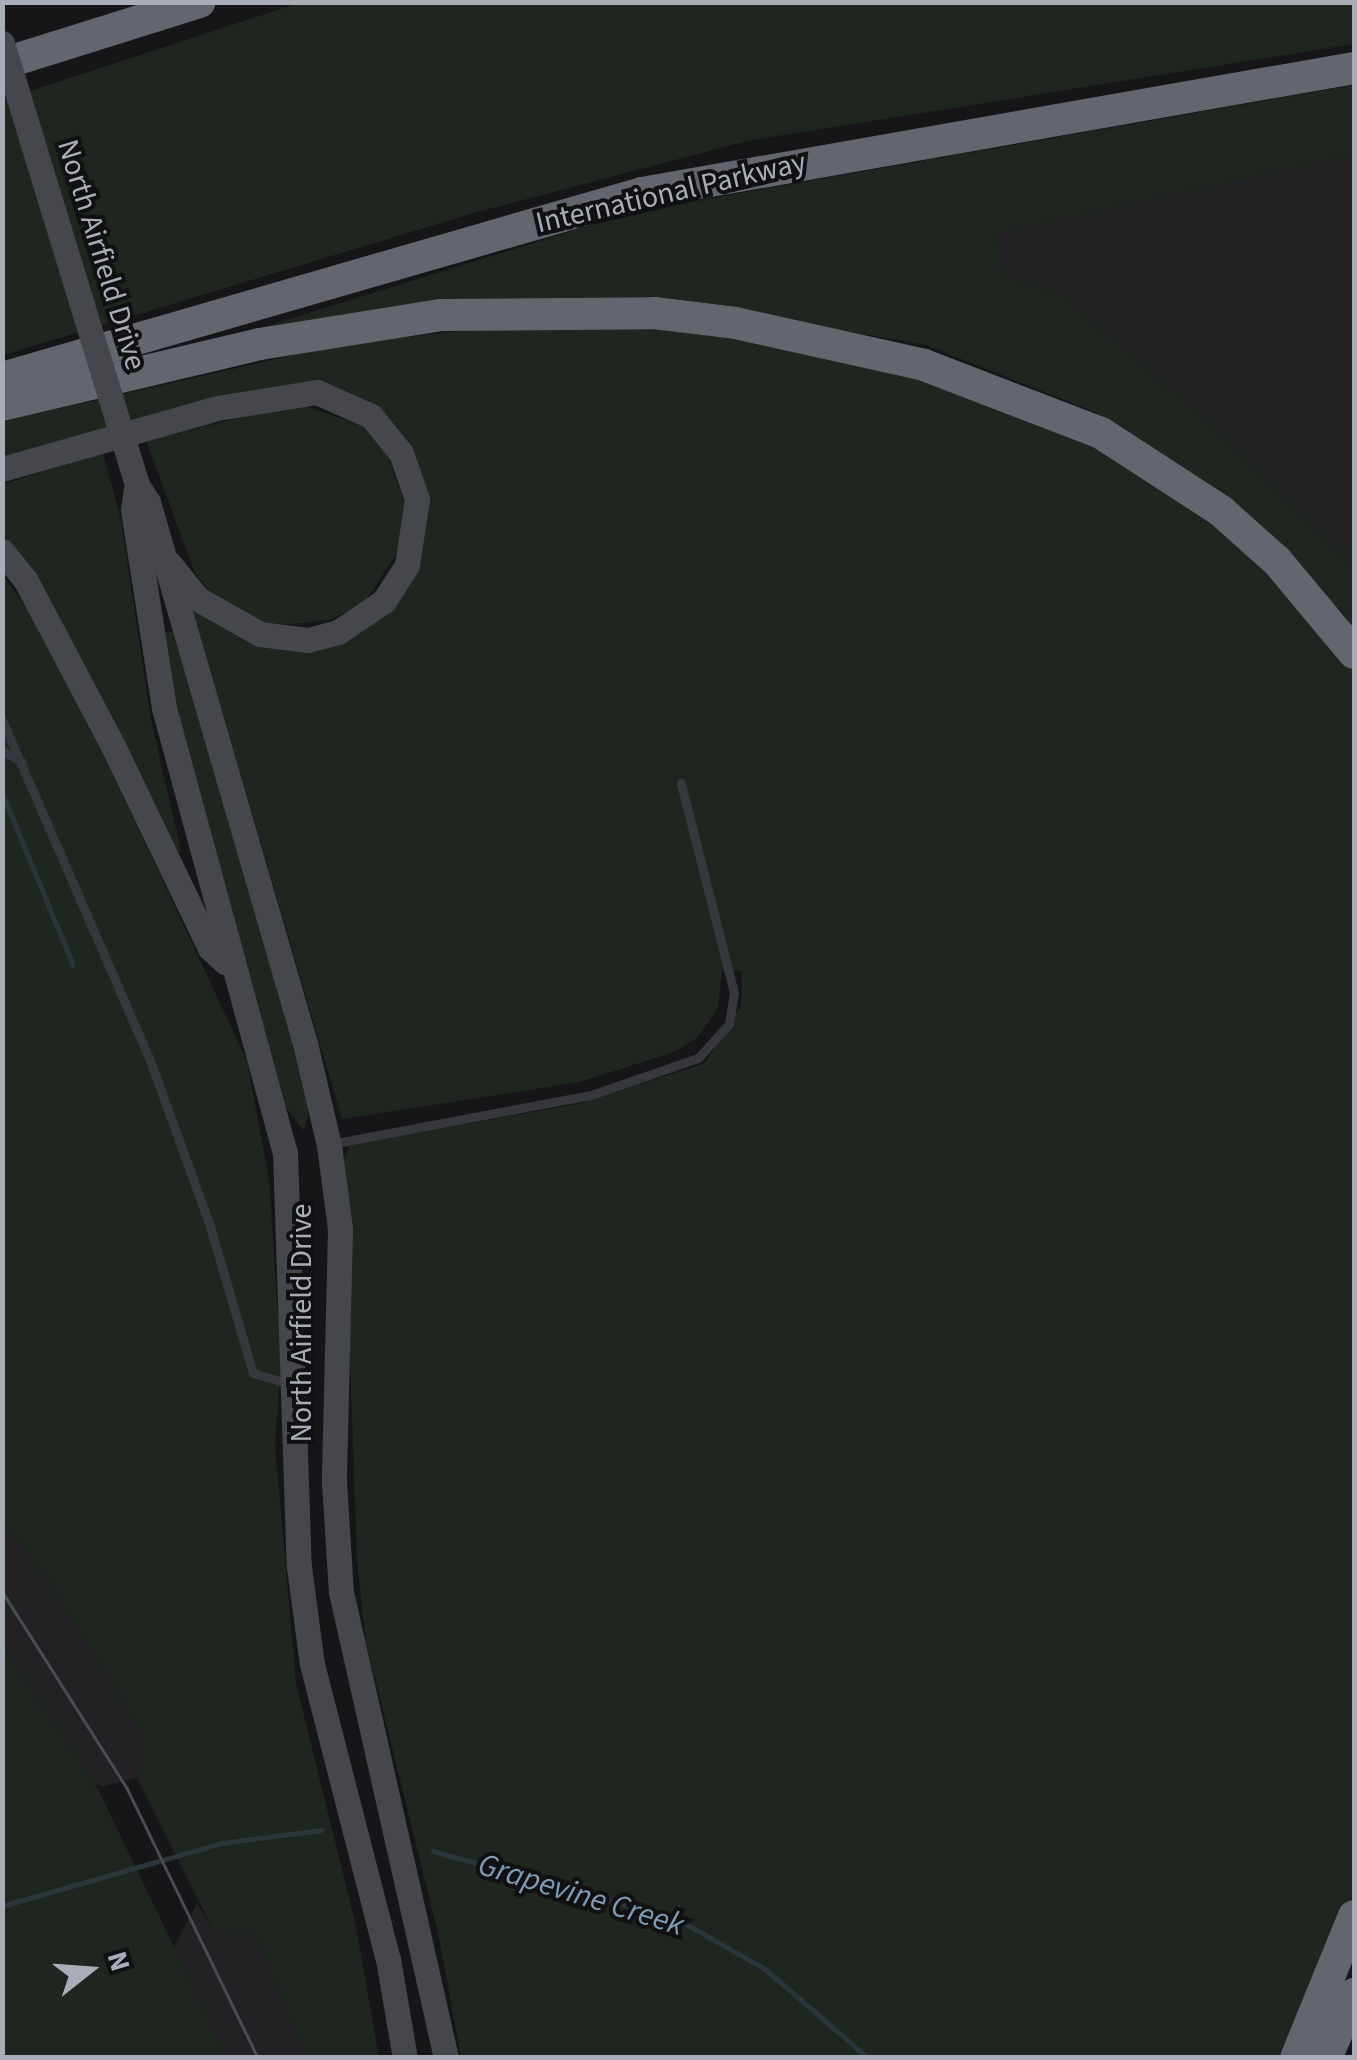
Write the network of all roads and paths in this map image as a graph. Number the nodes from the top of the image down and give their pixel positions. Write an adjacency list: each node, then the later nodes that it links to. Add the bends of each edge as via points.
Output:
1 (183, 2): 3 (highway)
2 (200, 2): 3 (highway)
3 (142, 21): 5 (highway)
4 (2, 43): 10 (main road, North Airfield Drive, bridge)
5 (2, 64)
6 (1354, 68): 7 (highway, International Parkway, via 642,192)
7 (2, 378)
8 (2, 405): 13 (highway, via 279,341 511,310 736,323 924,365 1101,433 1221,511 1277,561)
9 (2, 469): 12 (main road, via 217,408 317,392 349,402 393,439 417,499 407,565 384,601 324,637 260,634 228,620 198,599)
10 (137, 485): 12 (main road, North Airfield Drive); 18 (main road, North Airfield Drive, via 133,510 164,708)
11 (2, 551): 18 (main road, via 26,581 114,748 210,948)
12 (162, 555): 19 (main road, North Airfield Drive, via 306,1043)
13 (1354, 652)
14 (2, 720): 16 (lane)
15 (2, 750): 16 (lane)
16 (24, 763): 21 (lane, via 151,1063 209,1223 253,1374)
17 (681, 783): 19 (lane, via 734,993 729,1024 698,1058 590,1095)
18 (232, 969): 20 (main road, North Airfield Drive, via 261,1050)
19 (328, 1144): 20 (main road); 25 (main road, North Airfield Drive, via 340,1229 334,1482 340,1592)
20 (285, 1152): 21 (main road, North Airfield Drive)
21 (294, 1384): 24 (main road, North Airfield Drive, via 300,1567 312,1664 388,1959)
22 (1354, 1916): 26 (highway)
23 (1354, 1994): 27 (highway)
24 (405, 2058)
25 (446, 2058)
26 (1296, 2058)
27 (1326, 2058)

